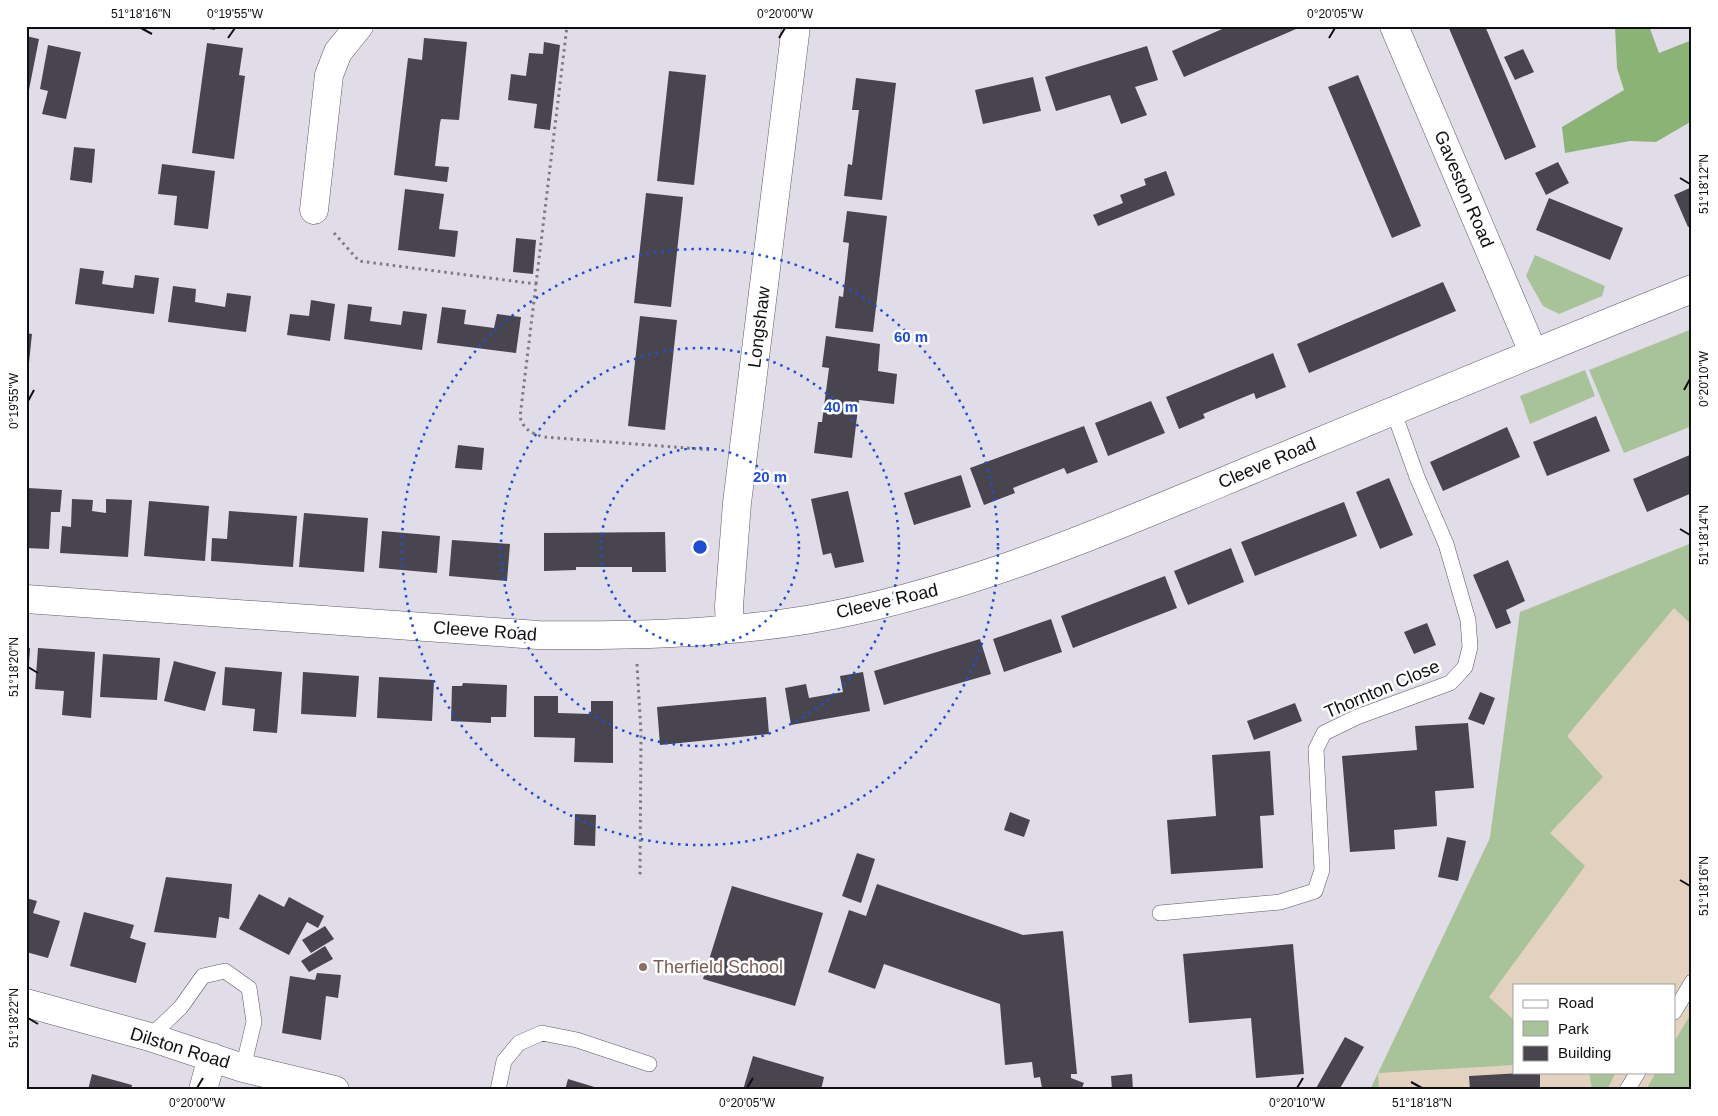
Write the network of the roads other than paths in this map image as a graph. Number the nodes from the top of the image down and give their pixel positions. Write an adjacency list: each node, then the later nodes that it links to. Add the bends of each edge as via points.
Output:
1 (358, 26): 4 (street, via 338,52 329,75)
2 (796, 26): 9 (street, Longshaw, via 734,541)
3 (1394, 26): 6 (street, Gaveston Road)
4 (314, 210)
5 (1692, 289): 6 (street, Cleeve Road)
6 (1533, 352): 7 (street, Cleeve Road)
7 (1393, 410): 9 (street, Cleeve Road, via 1146,514 941,589 807,619); 10 (lane, Thornton Close, via 1446,544 1468,620 1470,647 1465,667 1450,683 1357,717 1324,733 1316,749 1322,870 1315,891 1280,902)
8 (26, 599): 9 (street, Cleeve Road, via 538,635)
9 (730, 629)
10 (1160, 913)
11 (1692, 982): 13 (lane)
12 (26, 1003): 14 (street, Dilston Road)
13 (1676, 1009)
14 (150, 1037): 15 (street, Dilston Road); 17 (lane, via 181,1007 203,976 225,970 249,988 254,1022)
15 (212, 1057): 17 (street, Dilston Road); 19 (street)
16 (649, 1064): 21 (lane, via 578,1040 542,1033 519,1042 504,1061)
17 (243, 1068): 20 (street, Dilston Road)
18 (1637, 1074): 22 (lane)
19 (203, 1090)
20 (335, 1090)
21 (498, 1090)
22 (1627, 1090)

